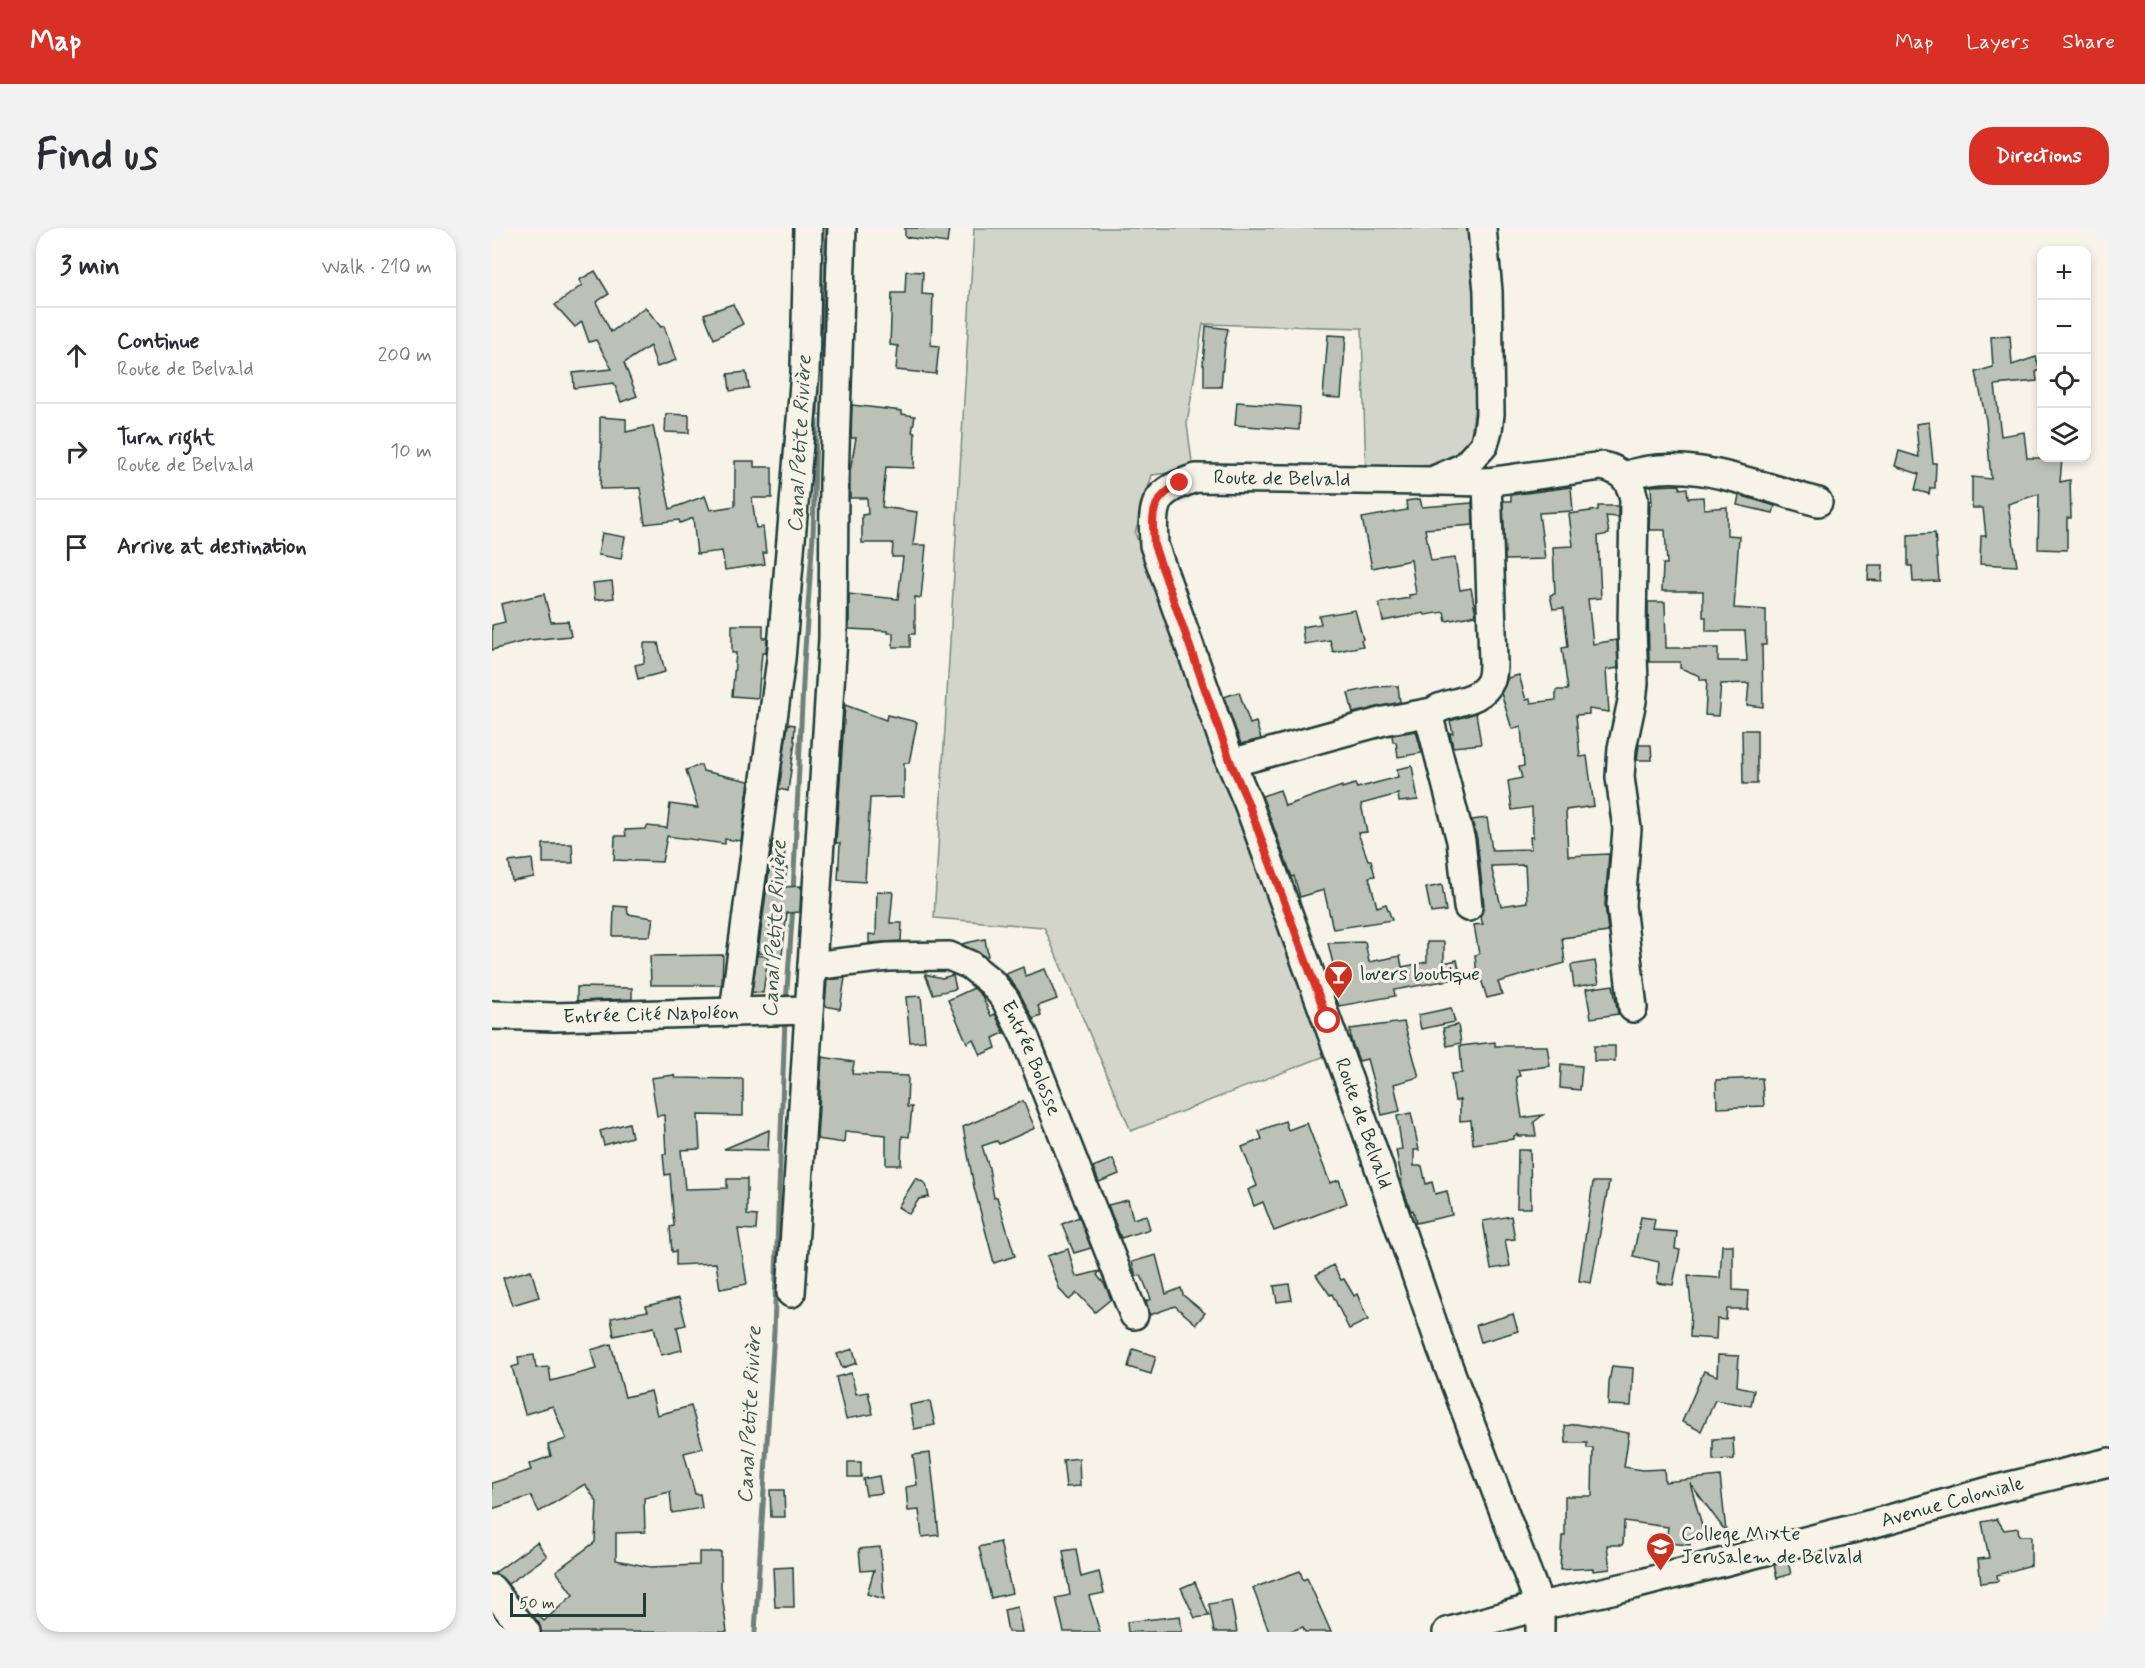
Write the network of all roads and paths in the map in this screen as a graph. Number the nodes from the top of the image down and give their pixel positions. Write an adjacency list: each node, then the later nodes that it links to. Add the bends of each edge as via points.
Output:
1 (808, 228): 14 (street, via 805,372 781,659)
2 (842, 228): 11 (street, via 833,639)
3 (1482, 228): 5 (street, Route de Belvald, via 1488,291 1488,430 1484,445 1464,467)
4 (1625, 476): 6 (street, via 1602,466); 7 (street, via 1642,470 1681,469 1740,480); 12 (street, via 1634,499 1634,682 1621,758 1627,829 1621,905)
5 (1432, 480): 6 (street); 9 (street, Route de Belvald, via 1196,478 1165,491 1156,503 1154,545)
6 (1487, 482): 8 (street, via 1492,679 1467,701)
7 (1818, 502)
8 (1432, 712): 9 (street); 10 (street, via 1431,729 1461,841)
9 (1231, 763): 20 (street, Route de Belvald, via 1353,1092)
10 (1468, 907)
11 (812, 966): 13 (street); 17 (street, Entrée Bolosse, via 949,956 970,965 991,982 1005,999 1025,1038)
12 (1633, 1008)
13 (809, 1010): 14 (street, Entrée Cité Napoléon); 16 (street)
14 (734, 1011): 15 (street, Entrée Cité Napoléon, via 554,1017)
15 (492, 1015)
16 (791, 1293)
17 (1134, 1315)
18 (2109, 1462): 20 (street, Avenue Coloniale, via 1634,1586)
19 (492, 1589): 21 (street)
20 (1540, 1619): 22 (street, Avenue Coloniale)
21 (526, 1632)
22 (1447, 1632)

